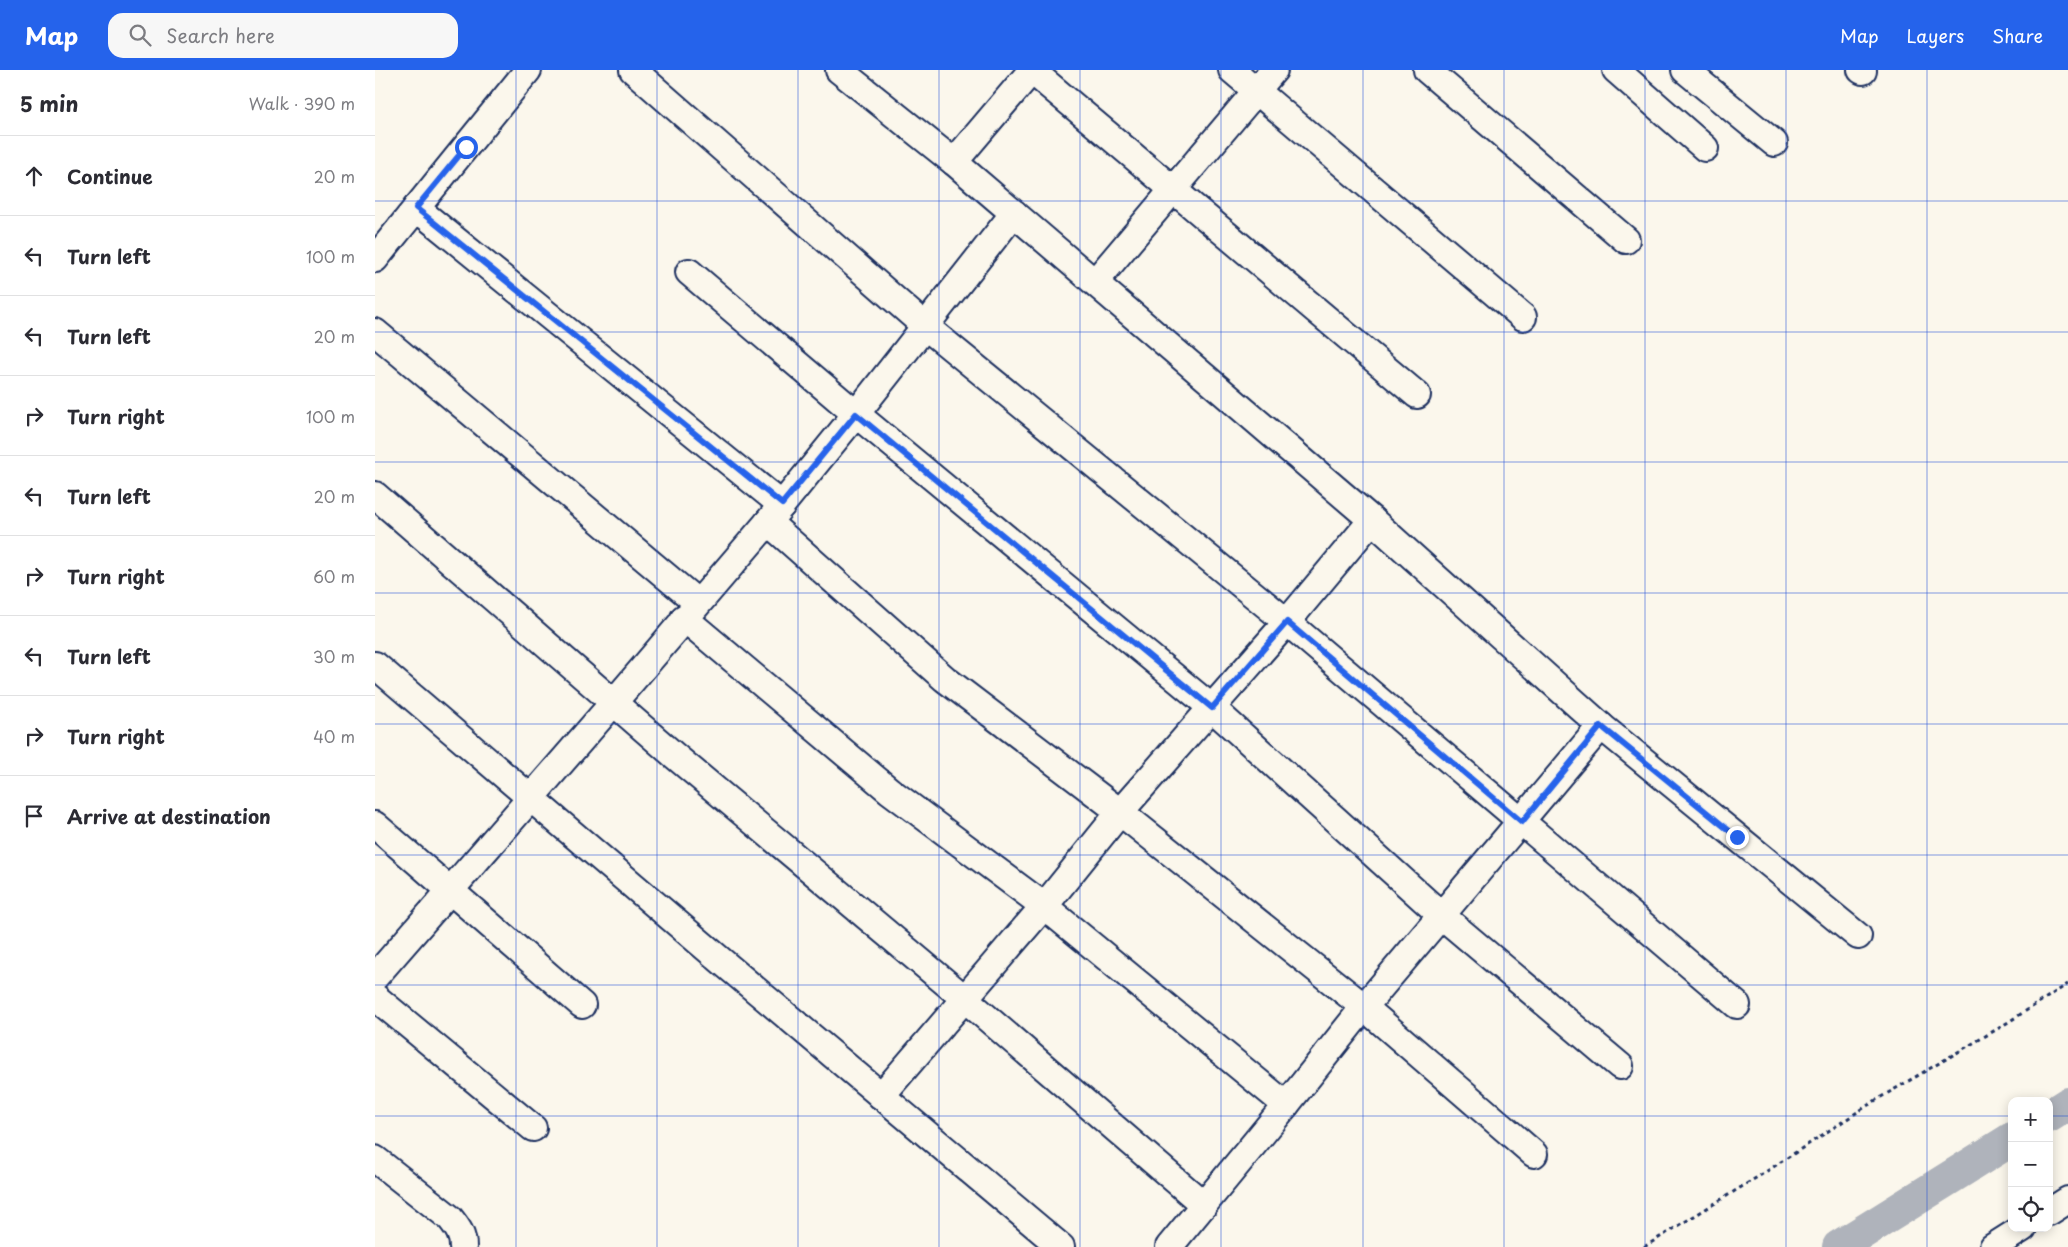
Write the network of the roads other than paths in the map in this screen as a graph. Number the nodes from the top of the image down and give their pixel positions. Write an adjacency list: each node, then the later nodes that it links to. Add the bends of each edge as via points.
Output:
1 (528, 70): 15 (street)
2 (633, 70): 22 (street)
3 (839, 70): 13 (street)
4 (1031, 70): 13 (street); 14 (street)
5 (1233, 70): 10 (street)
6 (1275, 70): 10 (street)
7 (1427, 70): 17 (street)
8 (1616, 70): 12 (street)
9 (1685, 70): 11 (street)
10 (1257, 91): 14 (street); 21 (street)
11 (1774, 143)
12 (1705, 148)
13 (954, 162): 16 (street)
14 (1173, 190): 20 (street); 24 (street)
15 (416, 208): 18 (street); 27 (street)
16 (1014, 213): 20 (street); 22 (street)
17 (1626, 240)
18 (375, 259)
19 (689, 272): 25 (street)
20 (1095, 282): 28 (street)
21 (1523, 316)
22 (925, 326): 25 (street); 30 (street)
23 (375, 332): 29 (street)
24 (1417, 394)
25 (856, 414): 27 (street); 33 (street)
26 (375, 495): 32 (street)
27 (775, 513): 29 (street); 36 (street, via 945,678)
28 (1372, 520): 30 (street); 34 (street)
29 (691, 611): 32 (street); 40 (street, via 889,791)
30 (1287, 622): 33 (street); 37 (street)
31 (375, 665): 35 (street)
32 (614, 702): 35 (street); 45 (street)
33 (1212, 708): 36 (street); 41 (street)
34 (1601, 726): 37 (street); 42 (street)
35 (531, 797): 39 (street); 50 (street)
36 (1120, 812): 40 (street); 48 (street)
37 (1522, 822): 41 (street); 47 (street)
38 (375, 825): 39 (street)
39 (451, 889): 43 (street); 46 (street)
40 (1044, 906): 45 (street); 51 (street)
41 (1441, 915): 48 (street); 49 (street)
42 (1859, 936)
43 (375, 977)
44 (375, 997): 52 (street)
45 (964, 998): 50 (street); 56 (street)
46 (582, 1005)
47 (1737, 1005)
48 (1364, 1007): 51 (street); 53 (street)
49 (1620, 1066)
50 (881, 1096): 60 (street)
51 (1286, 1105): 56 (street)
52 (533, 1128)
53 (1534, 1154)
54 (375, 1159): 59 (street, via 450,1218 463,1238)
55 (2068, 1200): 57 (street)
56 (1204, 1204): 61 (street)
57 (2053, 1209)
58 (2017, 1232): 62 (street)
59 (463, 1247)
60 (1061, 1247)
61 (1169, 1247)
62 (1993, 1247)

